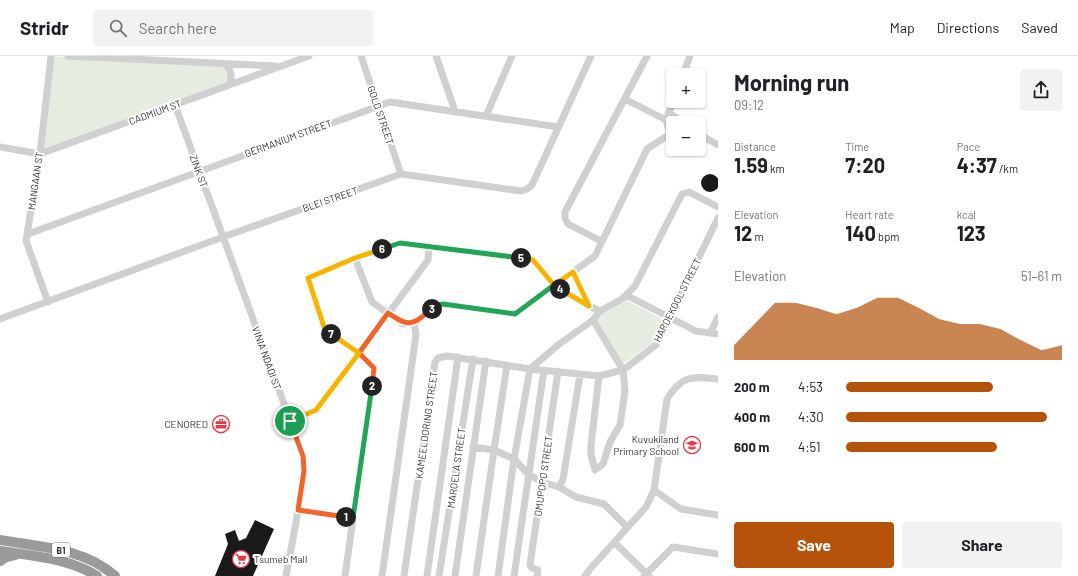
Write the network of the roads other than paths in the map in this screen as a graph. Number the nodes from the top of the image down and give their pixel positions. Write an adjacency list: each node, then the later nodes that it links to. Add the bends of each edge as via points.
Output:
1 (50, 56): 26 (street, MANGAAN ST)
2 (68, 56): 10 (street)
3 (309, 56): 12 (street, CADMIUM ST)
4 (361, 56): 17 (street, GOLD STREET)
5 (436, 56): 18 (street)
6 (512, 56): 19 (street)
7 (591, 56): 21 (street, BLEI STREET)
8 (647, 56): 15 (street)
9 (690, 56): 13 (street)
10 (195, 59): 11 (street)
11 (225, 64): 12 (street); 14 (street, via 231,75)
12 (279, 66): 14 (street, CADMIUM ST)
13 (686, 68)
14 (229, 85): 16 (street, CADMIUM ST)
15 (625, 99): 20 (street); 33 (street, via 565,212 568,224)
16 (174, 105): 26 (street, CADMIUM ST); 27 (street, ZINK ST)
17 (378, 106): 18 (street, GERMANIUM STREET, via 393,102); 27 (street, GERMANIUM STREET); 28 (street, GOLD STREET)
18 (455, 111): 19 (street, GERMANIUM STREET)
19 (486, 116): 21 (street, GERMANIUM STREET)
20 (666, 117)
21 (558, 127): 28 (street, BLEI STREET, via 532,185 521,191)
22 (666, 138): 33 (street, via 648,149)
23 (706, 138): 24 (street)
24 (718, 145)
25 (0, 147): 26 (street)
26 (40, 154): 31 (street, MANGAAN ST)
27 (199, 171): 31 (street, GERMANIUM STREET); 32 (street, ZINK ST)
28 (401, 174): 32 (street, BLEI STREET)
29 (718, 207): 38 (street, via 689,192 682,194 635,286)
30 (718, 218): 43 (street, HARDEKOOL STREET)
31 (28, 234): 39 (street, MANGAAN ST, via 26,242)
32 (223, 236): 39 (street, BLEI STREET); 61 (street, VINIA NDADI ST)
33 (601, 241): 36 (street, via 594,256)
34 (429, 246): 35 (street, via 400,243); 37 (street, via 533,260); 42 (street, via 428,260)
35 (355, 258): 42 (street, via 372,302); 49 (street, via 308,279 325,330)
36 (573, 272): 37 (street); 40 (street)
37 (554, 285): 40 (street); 47 (street, via 515,314 443,304)
38 (626, 295): 41 (street); 43 (street)
39 (48, 302): 45 (street, BLEI STREET)
40 (589, 306): 41 (street)
41 (600, 311): 46 (street)
42 (388, 313): 47 (street, via 403,324); 49 (street)
43 (669, 317): 48 (street, via 696,331); 56 (street, HARDEKOOL STREET, via 656,345)
44 (718, 317): 48 (street)
45 (0, 319)
46 (593, 320): 54 (street); 56 (street)
47 (414, 322): 84 (street, via 416,335)
48 (714, 333)
49 (359, 353): 61 (street, via 316,410); 71 (street, via 374,368)
50 (458, 357): 51 (street, KAMEELDORING STREET); 85 (street, KAMEELDORING STREET, via 440,356 436,362); 86 (street)
51 (473, 359): 52 (street, KAMEELDORING STREET); 87 (street, MAROELA STREET)
52 (486, 361): 53 (street, KAMEELDORING STREET); 62 (street)
53 (507, 365): 54 (street, KAMEELDORING STREET); 63 (street)
54 (530, 369): 55 (street, KAMEELDORING STREET); 64 (street)
55 (544, 370): 57 (street, KAMEELDORING STREET); 65 (street)
56 (623, 370): 59 (street, KAMEELDORING STREET); 59 (street, via 625,391 620,425 610,442 603,464 595,470 590,445)
57 (558, 372): 58 (street, KAMEELDORING STREET); 66 (street, OMUPOPO STREET)
58 (580, 375): 59 (street, KAMEELDORING STREET); 67 (street, via 563,479)
59 (600, 376)
60 (718, 379): 68 (street, via 696,376 685,379 674,387 667,399)
61 (290, 421): 69 (street, VINIA NDADI ST, via 304,464)
62 (473, 446): 63 (street); 88 (street)
63 (494, 450): 64 (street); 89 (street)
64 (514, 459): 65 (street); 90 (street)
65 (528, 474): 66 (street); 91 (street)
66 (542, 482): 67 (street); 92 (street, OMUPOPO STREET, via 530,565 538,570)
67 (559, 488): 72 (street, via 576,497 604,504)
68 (654, 490): 70 (street, via 681,509); 72 (street, via 646,507)
69 (298, 510): 71 (street); 82 (street, VINIA NDADI ST)
70 (718, 515)
71 (353, 518): 83 (street)
72 (627, 528): 74 (street)
73 (0, 540): 81 (highway, B1, via 77,554 92,560)
74 (614, 542): 79 (street); 93 (street)
75 (0, 551): 76 (highway, B1)
76 (19, 554): 78 (highway); 80 (highway, B1, via 60,561)
77 (718, 554): 79 (street, via 673,547)
78 (0, 561)
79 (646, 575)
80 (97, 576)
81 (115, 576)
82 (286, 576)
83 (345, 576)
84 (382, 576)
85 (404, 576)
86 (427, 576)
87 (439, 576)
88 (455, 576)
89 (476, 576)
90 (498, 576)
91 (514, 576)
92 (537, 576)
93 (585, 576)

